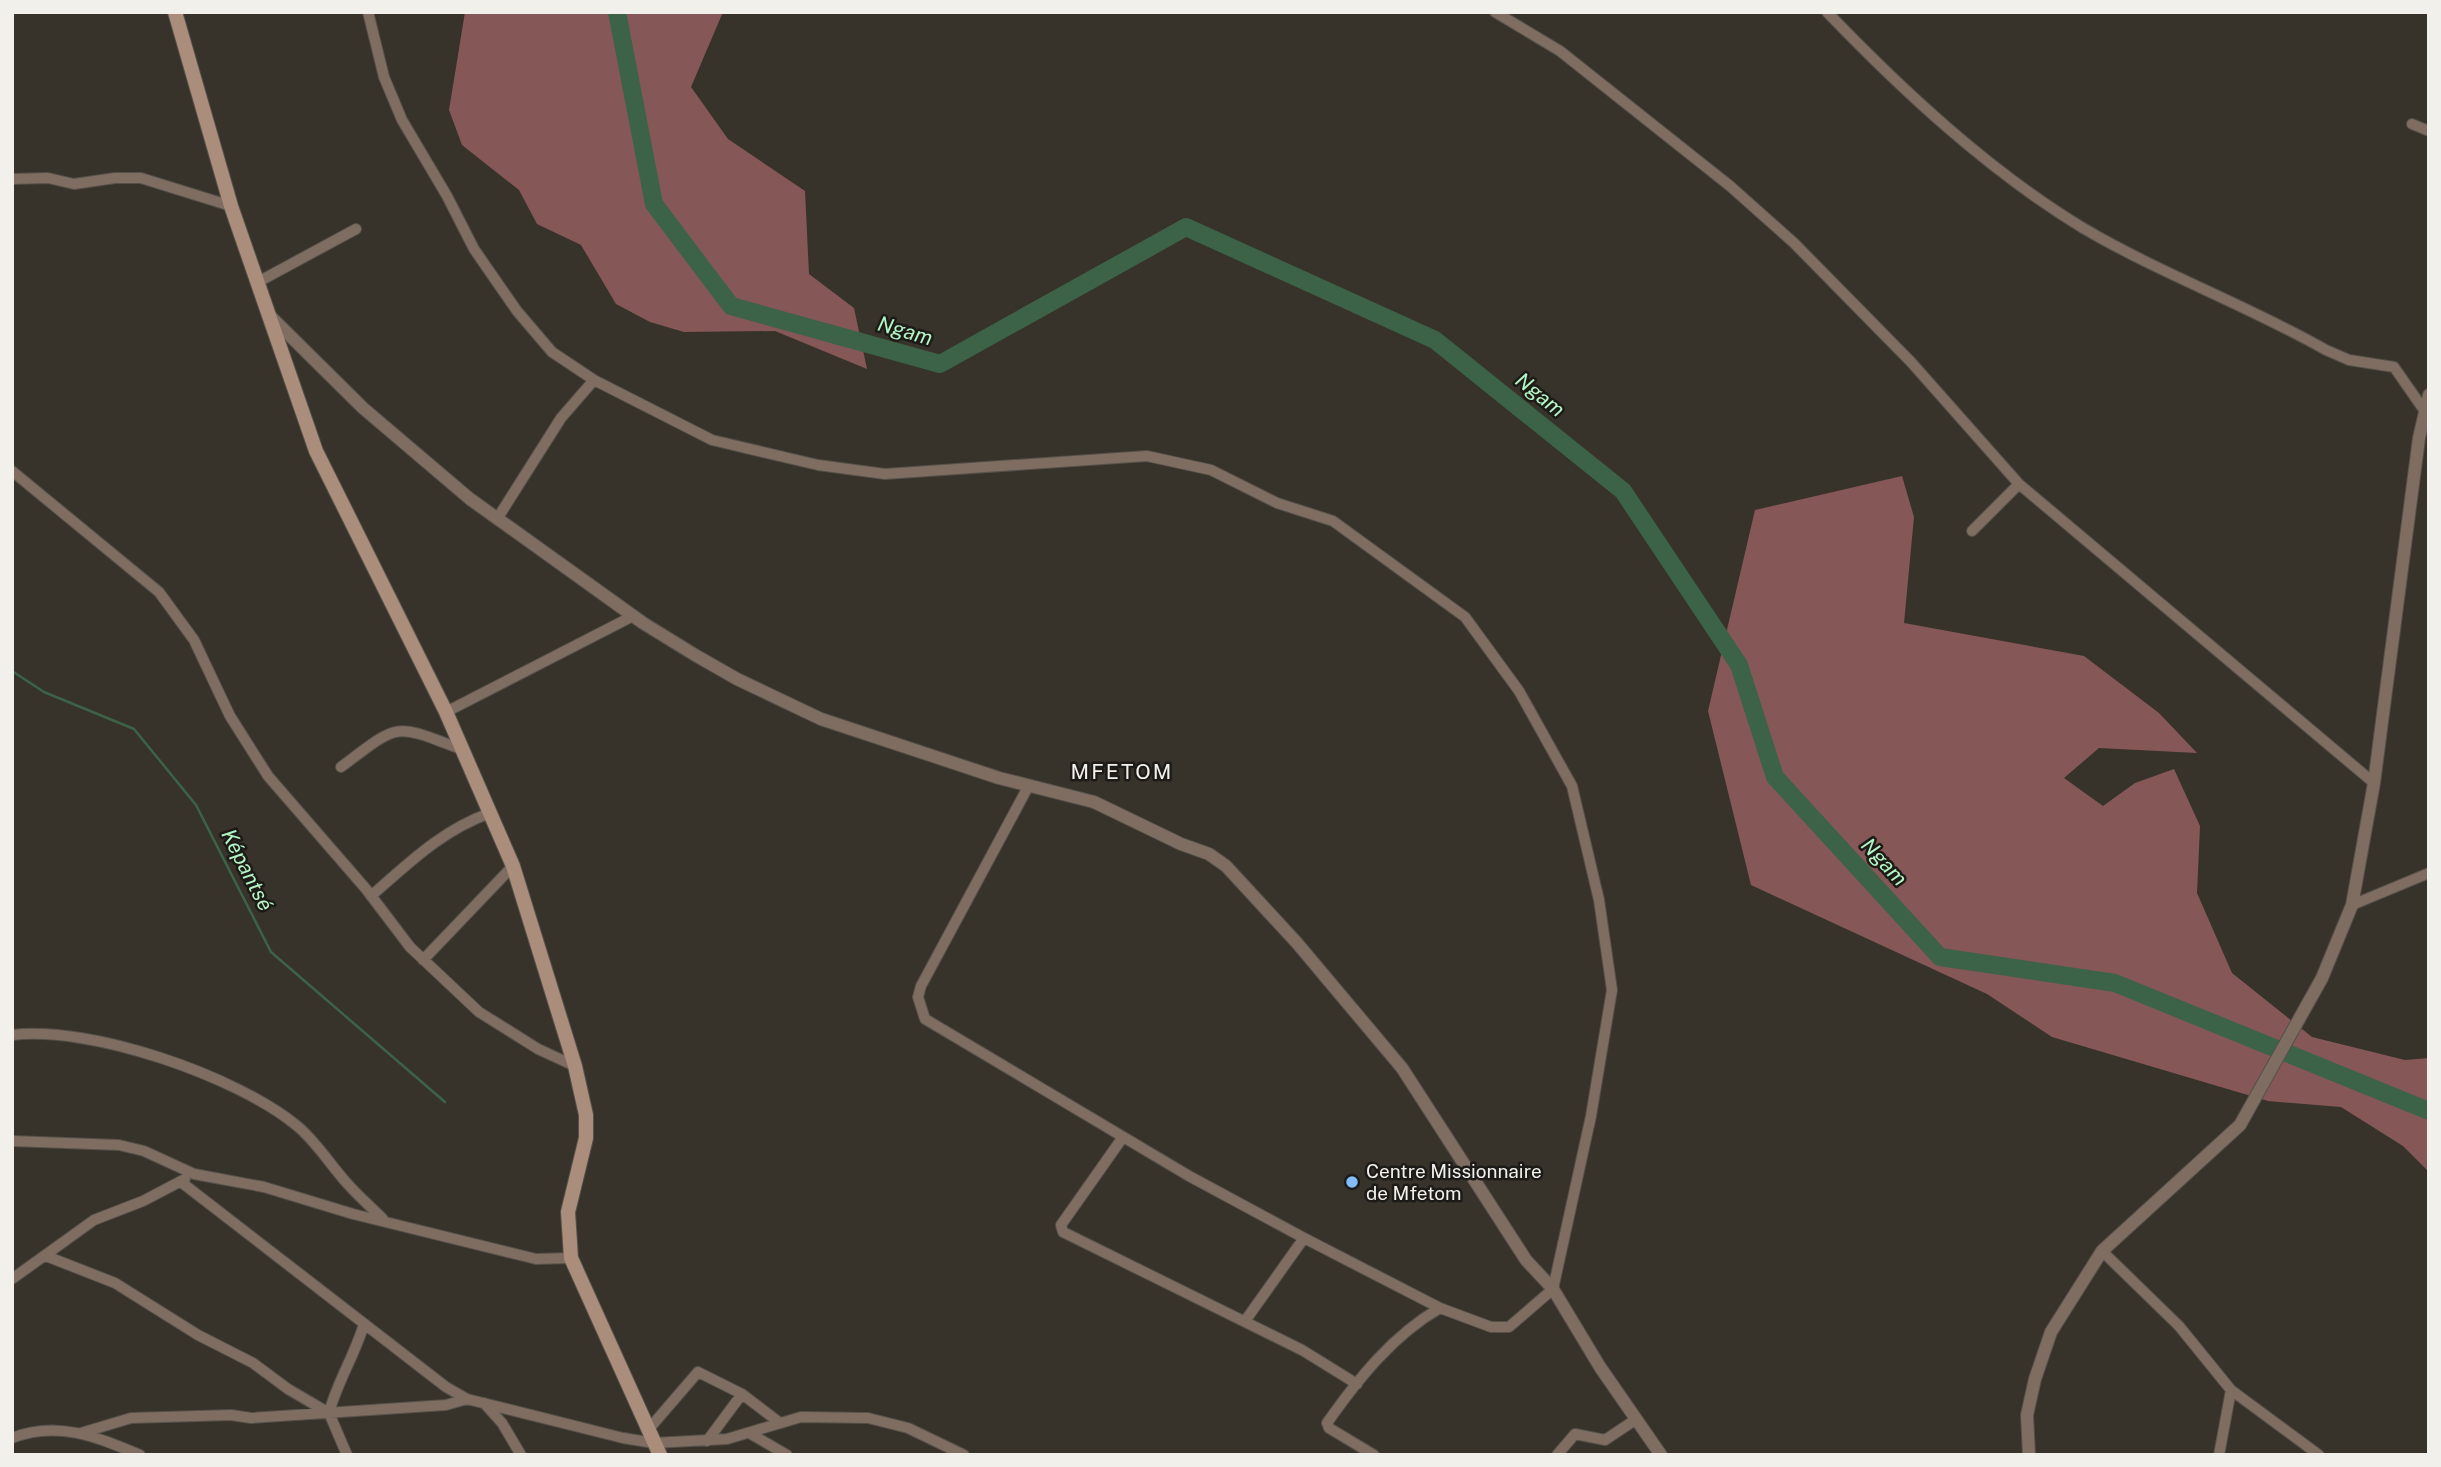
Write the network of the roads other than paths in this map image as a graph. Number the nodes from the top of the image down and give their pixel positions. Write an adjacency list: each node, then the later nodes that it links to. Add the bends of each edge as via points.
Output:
1 (176, 12): 8 (main road)
2 (368, 12): 12 (street, via 384,77 402,120 474,249 552,352)
3 (1495, 12): 16 (street, via 1560,51 1794,243 1911,362)
4 (1827, 12): 14 (street, via 1956,134 2083,227 2326,350 2349,360 2394,367)
5 (2412, 124): 6 (street)
6 (2429, 131)
7 (12, 179): 8 (street, via 48,178 74,184 141,178)
8 (231, 205): 10 (main road)
9 (356, 229): 10 (street)
10 (258, 282): 11 (main road)
11 (267, 313): 17 (street, via 363,408); 20 (main road, via 316,450)
12 (594, 380): 17 (street, via 561,418); 43 (street, via 712,440 818,466 886,474 1147,456 1211,470 1277,502 1333,521 1465,617 1519,691 1572,786 1599,900 1612,990 1586,1142)
13 (2429, 395): 14 (street)
14 (2424, 410): 23 (street)
15 (12, 471): 28 (street, via 159,592 194,640 230,716 268,776)
16 (2019, 484): 18 (street); 23 (street)
17 (497, 519): 19 (street)
18 (1972, 531)
19 (633, 616): 20 (street); 24 (street, via 737,679 821,719)
20 (446, 712): 21 (main road)
21 (463, 750): 22 (street, via 398,730); 25 (main road)
22 (341, 767)
23 (2374, 783): 29 (street)
24 (1028, 787): 33 (street, via 921,986 919,1008 935,1028); 43 (street, via 1071,793 1094,802 1226,866 1402,1069 1526,1260)
25 (490, 813): 26 (main road); 28 (street, via 434,841)
26 (513, 866): 30 (street); 32 (main road)
27 (2429, 873): 29 (street)
28 (371, 897): 30 (street)
29 (2352, 905): 39 (street, via 2322,978 2240,1125)
30 (423, 960): 32 (street, via 487,1017)
31 (12, 1035): 37 (street, via 95,1041 207,1076 294,1123)
32 (575, 1066): 41 (main road, via 587,1127 568,1212)
33 (1123, 1137): 38 (street); 45 (street, via 1061,1225 1063,1232)
34 (12, 1141): 35 (street, via 119,1145)
35 (194, 1174): 36 (street); 37 (street, via 264,1187)
36 (181, 1182): 40 (street, via 94,1220); 46 (street)
37 (383, 1219): 41 (street, via 536,1259)
38 (1304, 1238): 44 (street); 45 (street)
39 (2102, 1251): 48 (street, via 2179,1326); 70 (street, via 2051,1332 2027,1415)
40 (46, 1256): 42 (street); 52 (street, via 142,1298)
41 (570, 1258): 60 (main road)
42 (12, 1279)
43 (1553, 1289): 44 (street, via 1509,1327 1491,1327); 53 (street)
44 (1440, 1308): 47 (street, via 1414,1323)
45 (1245, 1321): 47 (street)
46 (364, 1324): 50 (street); 52 (street, via 358,1346 335,1388)
47 (1357, 1384): 67 (street, via 1327,1425)
48 (2231, 1390): 71 (street); 72 (street)
49 (741, 1394): 54 (street); 59 (street); 60 (street, via 698,1372)
50 (467, 1399): 51 (street); 52 (street, via 446,1405)
51 (484, 1403): 60 (street); 64 (street)
52 (329, 1413): 56 (street, via 131,1418); 63 (street)
53 (1635, 1420): 68 (street, via 1605,1440 1575,1434); 69 (street)
54 (780, 1423): 55 (street); 66 (street, via 801,1417 868,1418 908,1428)
55 (769, 1427): 57 (street); 61 (street)
56 (81, 1433): 58 (street, via 49,1428); 62 (street)
57 (751, 1434): 59 (street); 61 (street)
58 (12, 1438)
59 (707, 1441): 60 (street)
60 (654, 1443)
61 (769, 1443): 65 (street)
62 (140, 1455)
63 (347, 1455)
64 (521, 1455)
65 (787, 1455)
66 (964, 1455)
67 (1374, 1455)
68 (1557, 1455)
69 (1661, 1455)
70 (2029, 1455)
71 (2219, 1455)
72 (2319, 1455)

